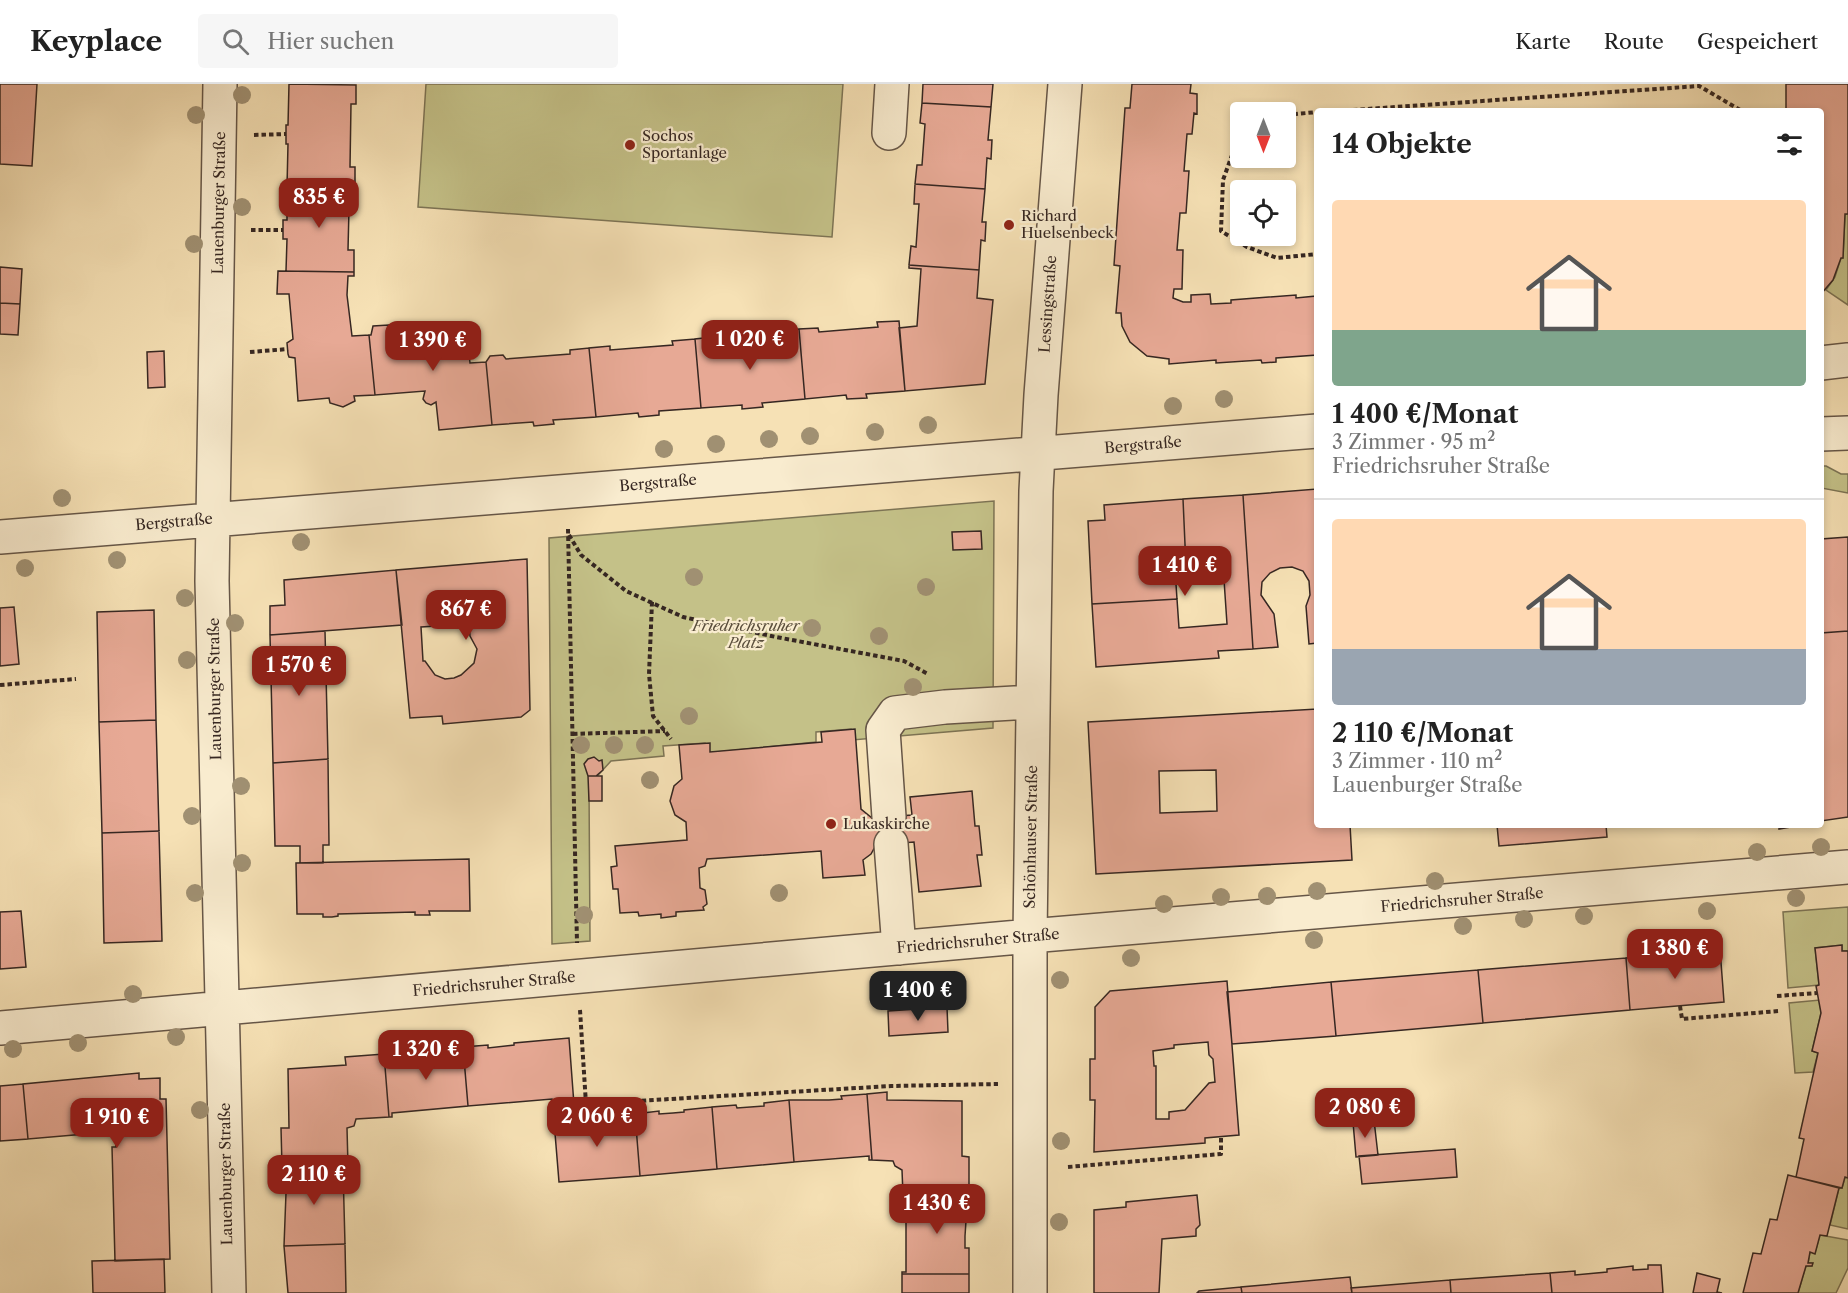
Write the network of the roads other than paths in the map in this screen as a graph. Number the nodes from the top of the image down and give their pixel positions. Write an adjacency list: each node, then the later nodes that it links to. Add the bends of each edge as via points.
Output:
1 (220, 84): 11 (street, Lauenburger Straße)
2 (892, 84): 4 (street)
3 (1065, 84): 10 (street, Lessingstraße)
4 (889, 133)
5 (1848, 360): 6 (street)
6 (1824, 363)
7 (1314, 431): 10 (street, Bergstraße)
8 (1824, 434): 9 (street)
9 (1848, 434)
10 (1039, 453): 11 (street, Bergstraße); 13 (street, Schönhauser Straße)
11 (213, 519): 12 (street, Bergstraße); 17 (street, Lauenburger Straße)
12 (0, 537)
13 (1032, 702): 15 (street, Schönhauser Straße); 16 (street, via 895,713 883,730)
14 (1848, 867): 15 (street, Friedrichsruher Straße)
15 (1030, 936): 16 (street, Friedrichsruher Straße); 20 (street, Schönhauser Straße)
16 (899, 948): 17 (street, Friedrichsruher Straße)
17 (222, 1009): 18 (street, Friedrichsruher Straße); 19 (street, Lauenburger Straße)
18 (0, 1028)
19 (229, 1293)
20 (1030, 1293)

